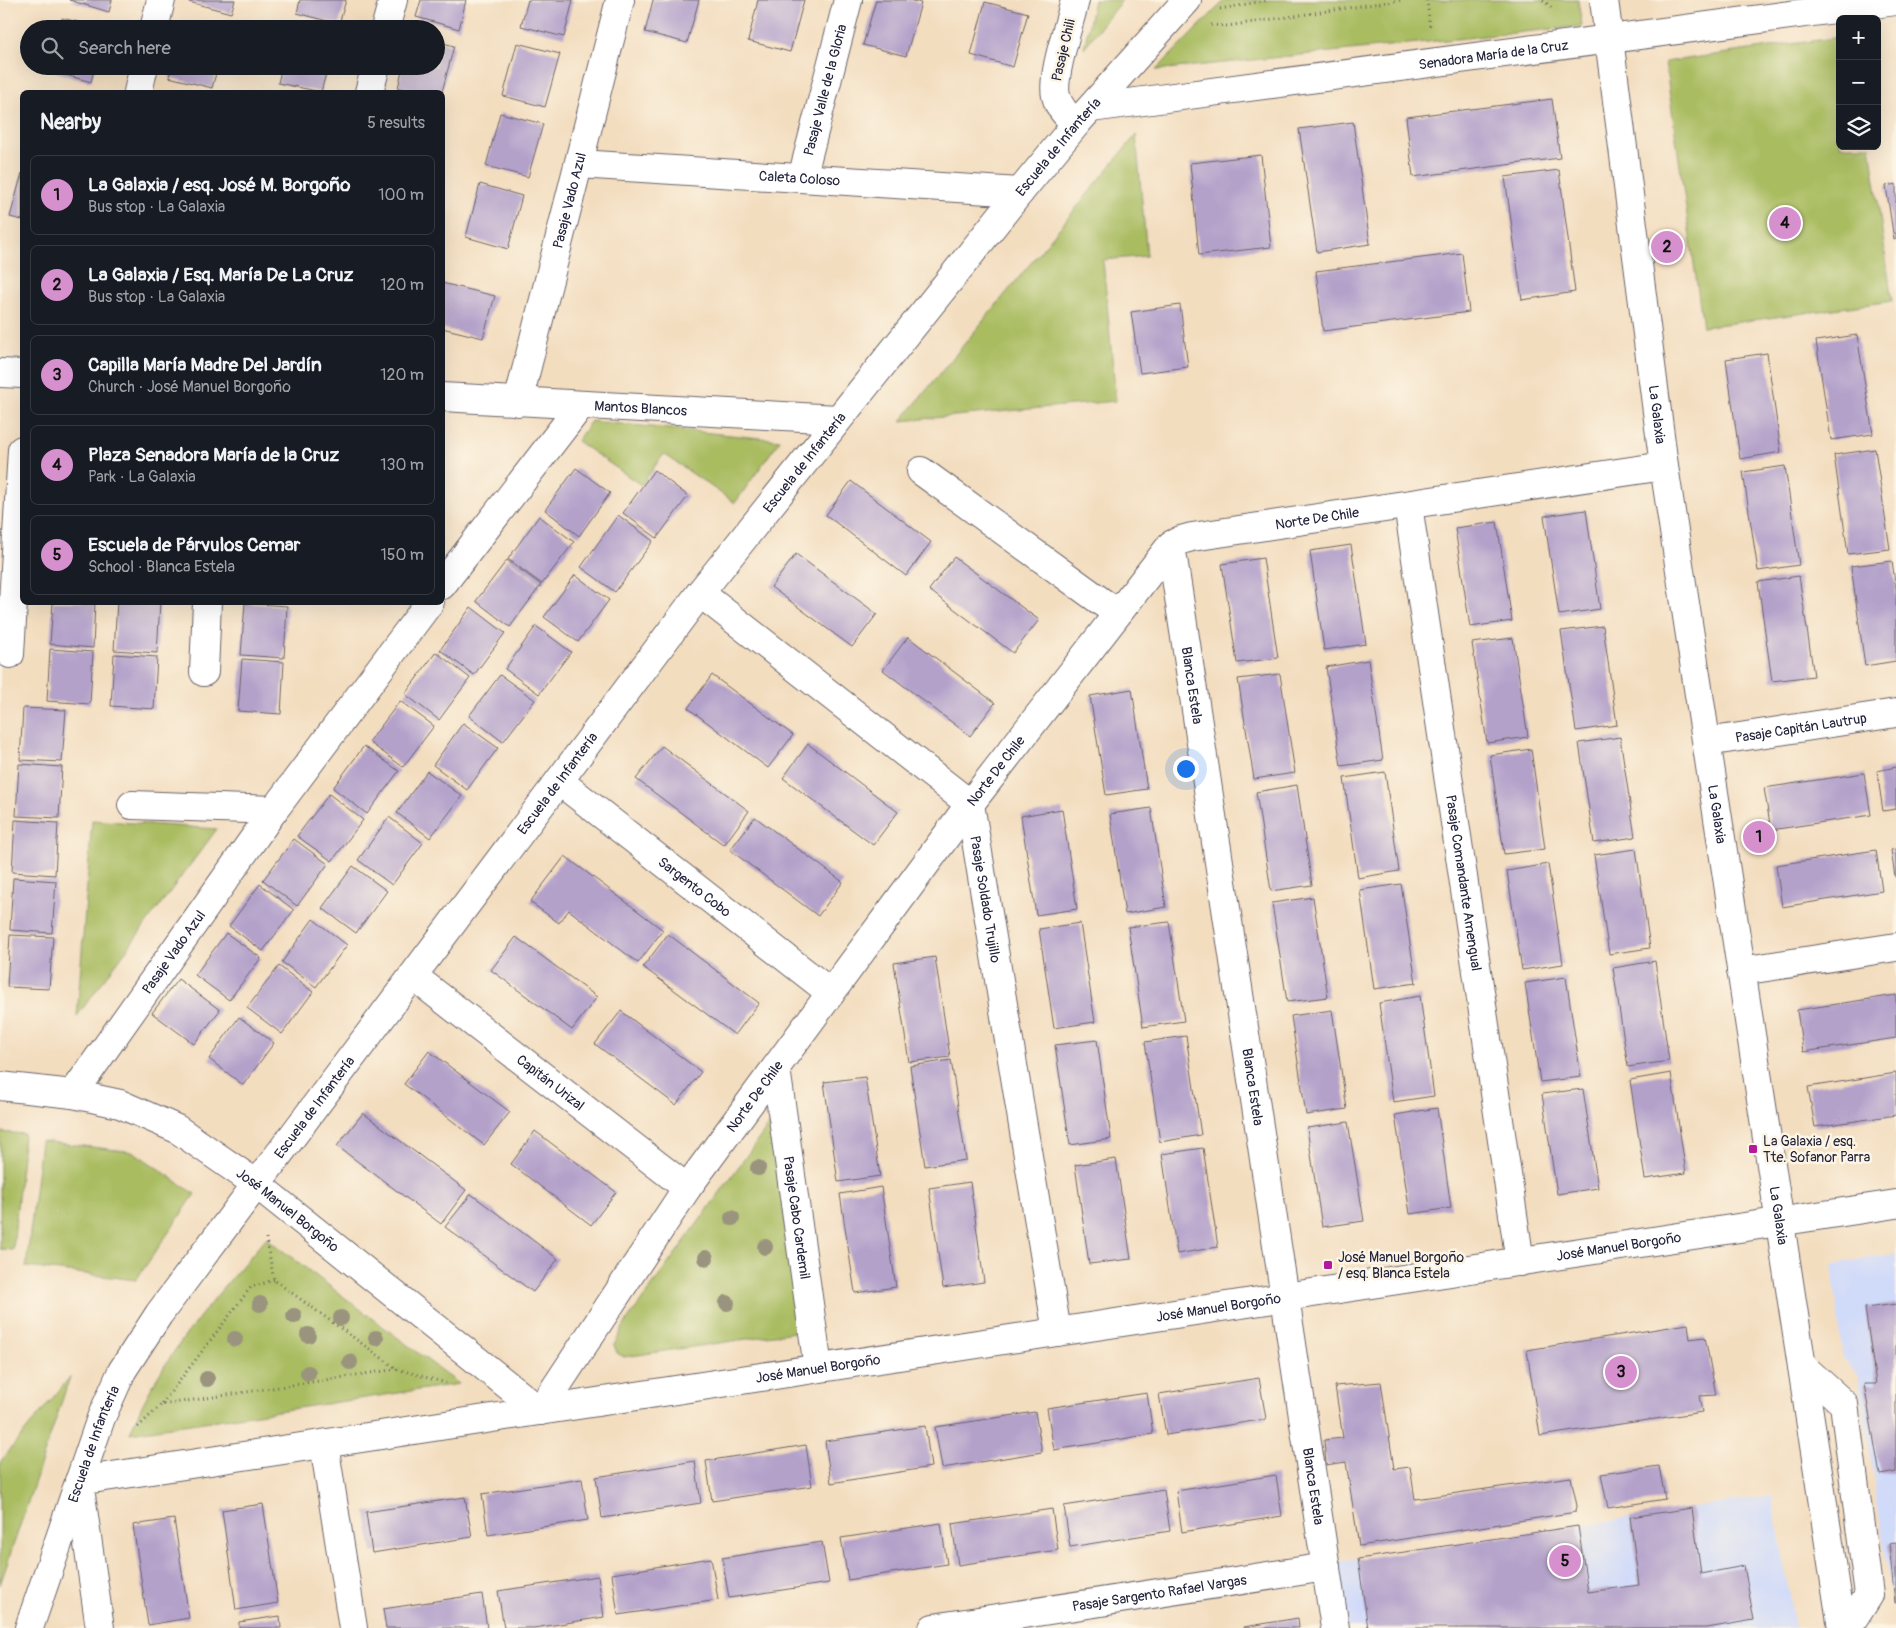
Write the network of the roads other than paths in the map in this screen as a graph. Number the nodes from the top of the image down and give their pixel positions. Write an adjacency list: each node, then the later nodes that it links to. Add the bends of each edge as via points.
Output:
1 (162, 0): 9 (street)
2 (393, 0): 10 (street)
3 (620, 0): 17 (street, Pasaje Vado Azul)
4 (848, 0): 18 (street, Pasaje Valle de la Gloria)
5 (1075, 0): 16 (street, Pasaje Chili, via 1055,85 1059,105 1066,116)
6 (1187, 0): 16 (street, Escuela de Infantería)
7 (1604, 0): 11 (street, La Galaxia)
8 (1896, 1): 11 (street, Senadora María de la Cruz)
9 (156, 20)
10 (388, 20)
11 (1609, 38): 16 (street, Senadora María de la Cruz); 26 (street, La Galaxia)
12 (142, 75): 14 (street)
13 (374, 75): 15 (street)
14 (138, 90)
15 (370, 90)
16 (1083, 116): 19 (street, Escuela de Infantería)
17 (578, 164): 18 (street, Caleta Coloso); 23 (street, Pasaje Vado Azul)
18 (802, 178): 19 (street, Caleta Coloso)
19 (1020, 192): 25 (street, Escuela de Infantería)
20 (0, 373): 21 (street)
21 (20, 374)
22 (445, 397): 23 (street, Mantos Blancos)
23 (518, 402): 24 (street, Mantos Blancos)
24 (581, 405): 25 (street, Mantos Blancos); 31 (street)
25 (838, 419): 32 (street, Escuela de Infantería)
26 (1664, 466): 29 (street, Norte De Chile); 39 (street, La Galaxia)
27 (921, 471): 35 (street)
28 (20, 484): 36 (street)
29 (1408, 505): 30 (street, Norte De Chile, via 1192,538); 55 (street, Pasaje Comandante Amengual)
30 (1171, 545): 35 (street, Norte De Chile); 56 (street, Blanca Estela)
31 (445, 581)
32 (700, 593): 40 (street, Escuela de Infantería); 41 (street)
33 (207, 605): 37 (street)
34 (428, 605): 43 (street, Pasaje Vado Azul)
35 (1117, 613): 41 (street, Norte De Chile)
36 (10, 654)
37 (204, 672)
38 (1896, 713): 39 (street, Pasaje Capitán Lautrup)
39 (1707, 742): 45 (street, La Galaxia)
40 (559, 780): 46 (street, Escuela de Infantería); 47 (street, Sargento Cobo)
41 (970, 804): 47 (street, Norte De Chile); 57 (street, Pasaje Soldado Trujillo)
42 (132, 805): 43 (street)
43 (274, 810): 50 (street, Pasaje Vado Azul)
44 (1896, 947): 45 (street)
45 (1741, 971): 54 (street, La Galaxia)
46 (413, 976): 51 (street, Escuela de Infantería); 52 (street, Capitán Urizal)
47 (831, 993): 48 (street, Norte De Chile)
48 (776, 1068): 52 (street, Norte De Chile); 59 (street, Pasaje Cabo Cardemil)
49 (0, 1086): 50 (street, José Manuel Borgoño)
50 (73, 1094): 51 (street, José Manuel Borgoño, via 120,1104 169,1125)
51 (255, 1183): 60 (street, José Manuel Borgoño); 62 (street, Escuela de Infantería, via 135,1349 101,1418)
52 (687, 1188): 60 (street, Norte De Chile)
53 (1896, 1204): 54 (street, José Manuel Borgoño)
54 (1780, 1222): 55 (street, José Manuel Borgoño); 58 (street, La Galaxia)
55 (1520, 1262): 56 (street, José Manuel Borgoño)
56 (1286, 1297): 57 (street, José Manuel Borgoño); 63 (street, Blanca Estela)
57 (1057, 1332): 59 (street, José Manuel Borgoño)
58 (1802, 1366): 69 (street, La Galaxia); 70 (street, via 1844,1404 1870,1596)
59 (818, 1368): 60 (street, José Manuel Borgoño)
60 (540, 1411): 61 (street, José Manuel Borgoño)
61 (324, 1444): 62 (street, José Manuel Borgoño); 66 (street)
62 (79, 1481): 64 (street, Escuela de Infantería); 65 (street)
63 (1326, 1567): 67 (street, Pasaje Sargento Rafael Vargas); 68 (street, Blanca Estela)
64 (30, 1628)
65 (100, 1628)
66 (352, 1628)
67 (933, 1628)
68 (1335, 1628)
69 (1842, 1628)
70 (1848, 1628)

